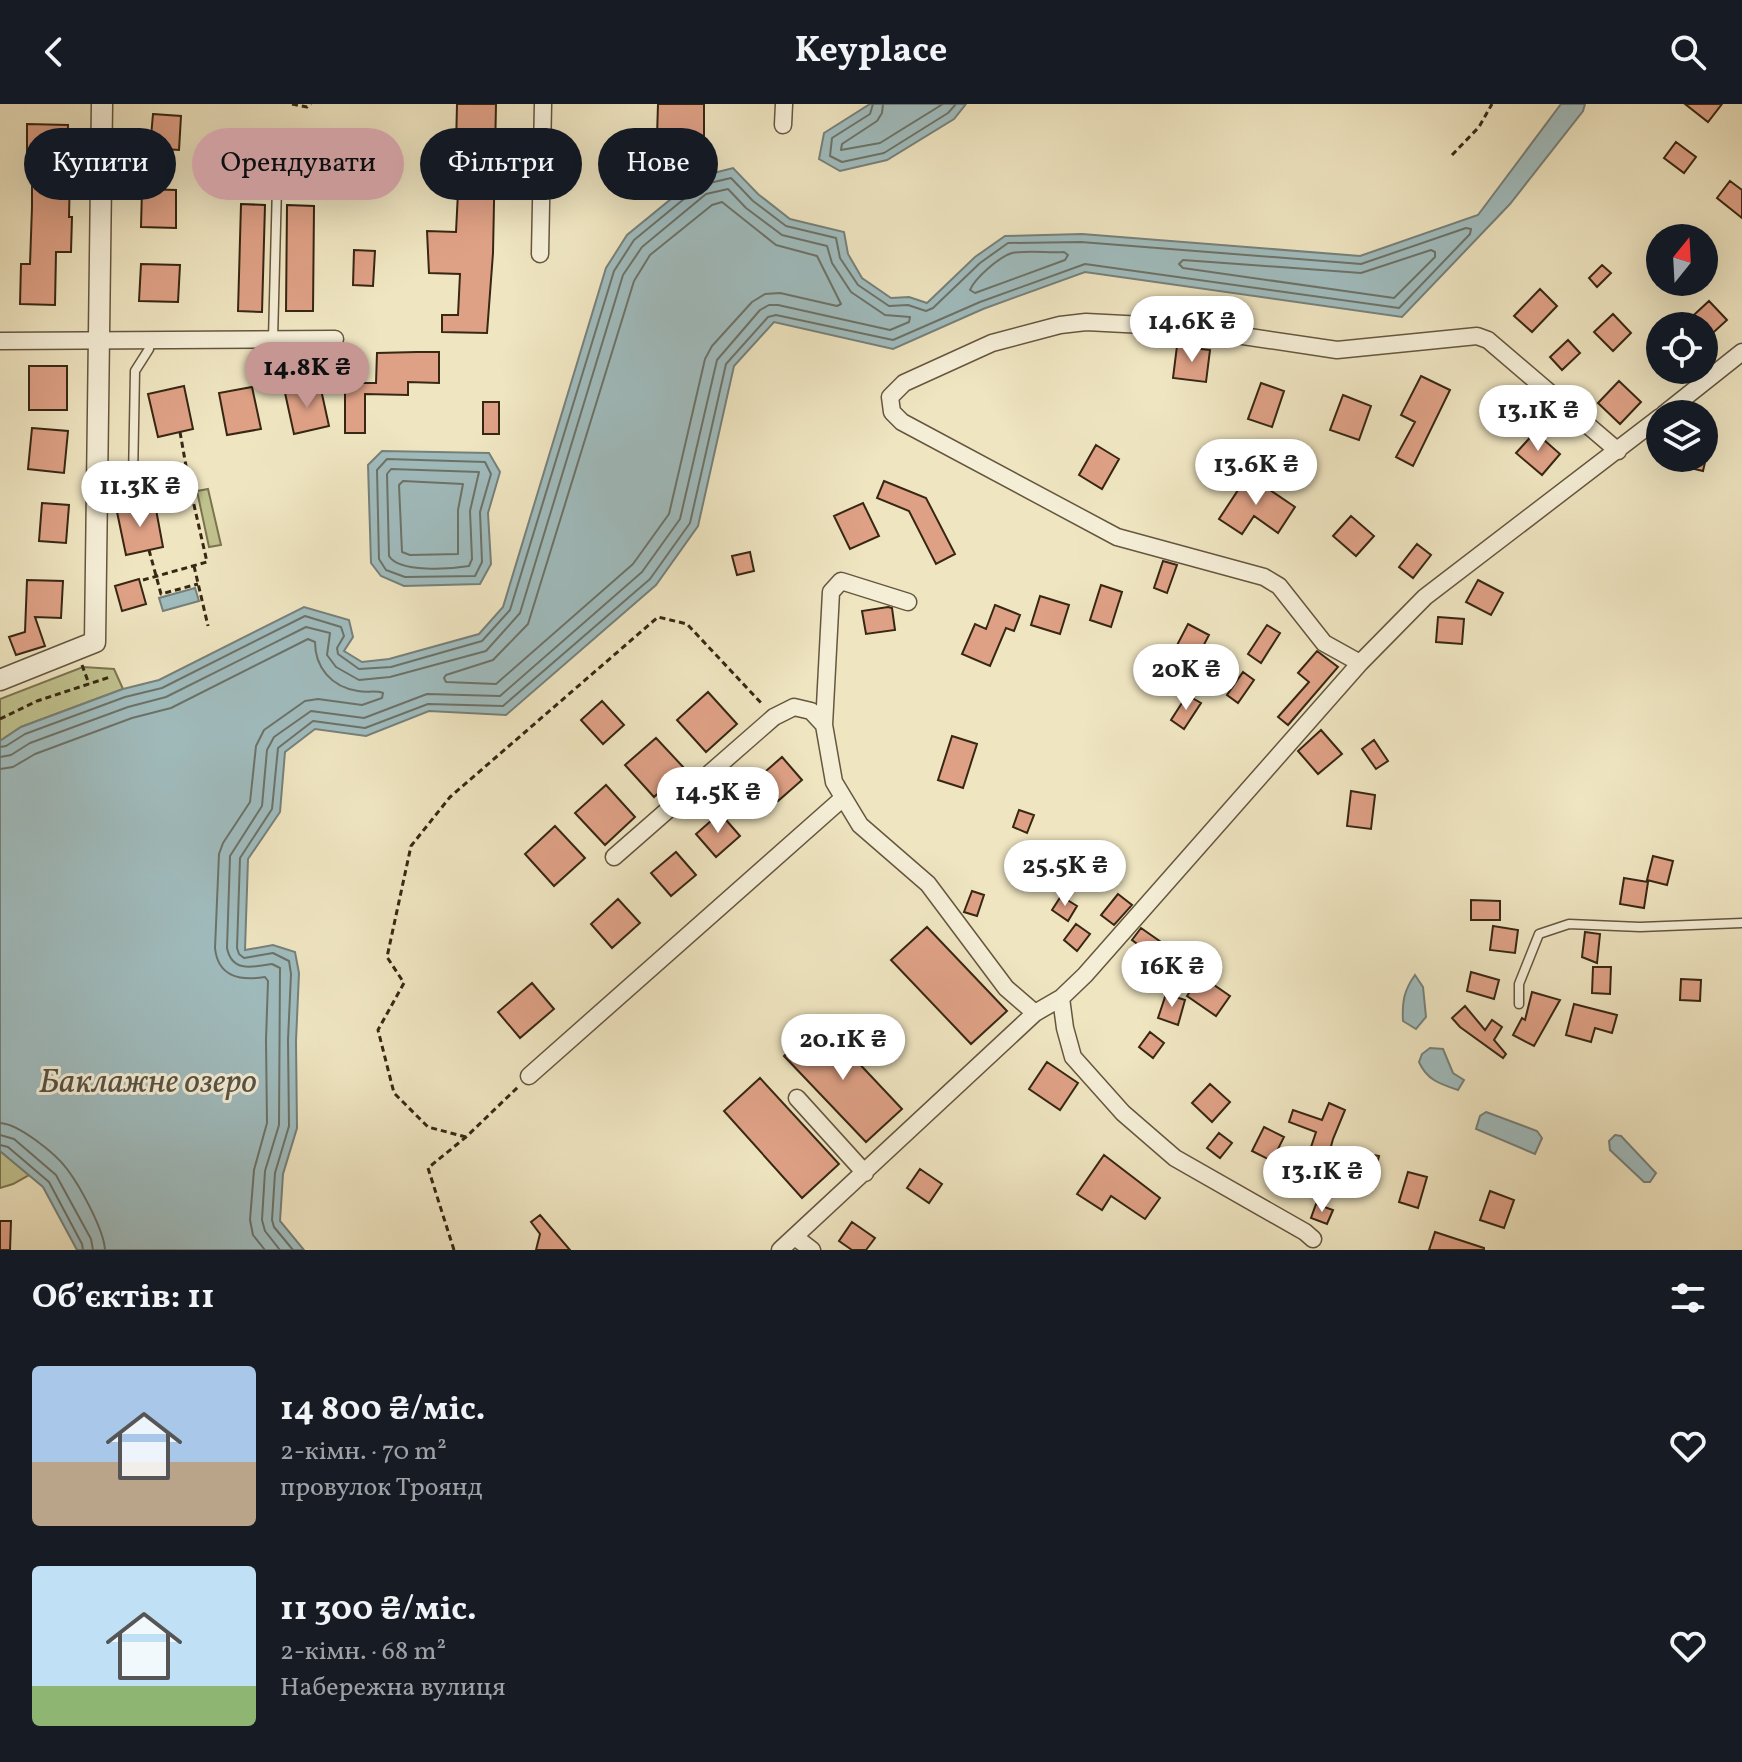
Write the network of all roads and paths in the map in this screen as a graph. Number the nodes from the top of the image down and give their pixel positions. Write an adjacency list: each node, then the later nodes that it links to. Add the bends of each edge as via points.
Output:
1 (102, 104): 13 (street)
2 (292, 104): 3 (path)
3 (311, 104)
4 (543, 104): 10 (street)
5 (784, 104): 7 (street)
6 (1492, 104): 8 (path)
7 (783, 125)
8 (1452, 155)
9 (277, 200): 11 (lane)
10 (540, 254)
11 (273, 339): 12 (street); 14 (street)
12 (335, 339)
13 (98, 340): 14 (street); 15 (street); 23 (street)
14 (150, 340): 21 (lane, via 135,371 133,479)
15 (0, 341)
16 (1742, 352): 17 (street)
17 (1682, 400)
18 (1646, 429): 20 (street)
19 (180, 432): 22 (path)
20 (1618, 451): 32 (street, via 1425,597); 32 (street, via 1477,336 1337,350 1183,327 1086,322 992,343 904,383 890,397 892,412 902,422 1117,537 1264,577 1279,586 1324,643)
21 (126, 480): 22 (path, via 126,496); 23 (lane)
22 (189, 483): 25 (path, via 207,562)
23 (97, 486): 31 (street, via 95,642)
24 (149, 550): 26 (path)
25 (194, 566): 26 (path); 28 (path)
26 (156, 576): 27 (path); 28 (path, via 161,594)
27 (143, 580)
28 (198, 584): 30 (path)
29 (908, 602): 38 (street, via 841,581 831,592)
30 (208, 626)
31 (76, 652): 34 (street); 35 (path)
32 (1360, 663): 42 (street)
33 (110, 677): 35 (path)
34 (0, 680)
35 (89, 684): 37 (path)
36 (774, 717): 38 (street, via 794,707 811,711); 40 (street); 47 (path, via 687,624 658,617 450,797 411,846 387,957 404,983 378,1030 394,1093 428,1127)
37 (0, 719)
38 (824, 725): 39 (street, via 834,782)
39 (843, 798): 44 (street, via 860,825 928,884 1006,988); 45 (street)
40 (614, 857)
41 (1742, 923): 43 (lane, via 1569,924 1539,934 1519,984)
42 (1061, 998): 44 (street); 50 (street, via 1073,1057 1123,1113 1175,1158)
43 (1519, 1004)
44 (1035, 1013): 48 (street)
45 (529, 1076): 47 (path)
46 (797, 1098): 48 (street)
47 (466, 1137): 51 (path, via 428,1168)
48 (865, 1173): 49 (street)
49 (795, 1237): 52 (street); 53 (street)
50 (1313, 1239)
51 (454, 1250)
52 (780, 1250)
53 (812, 1250)

